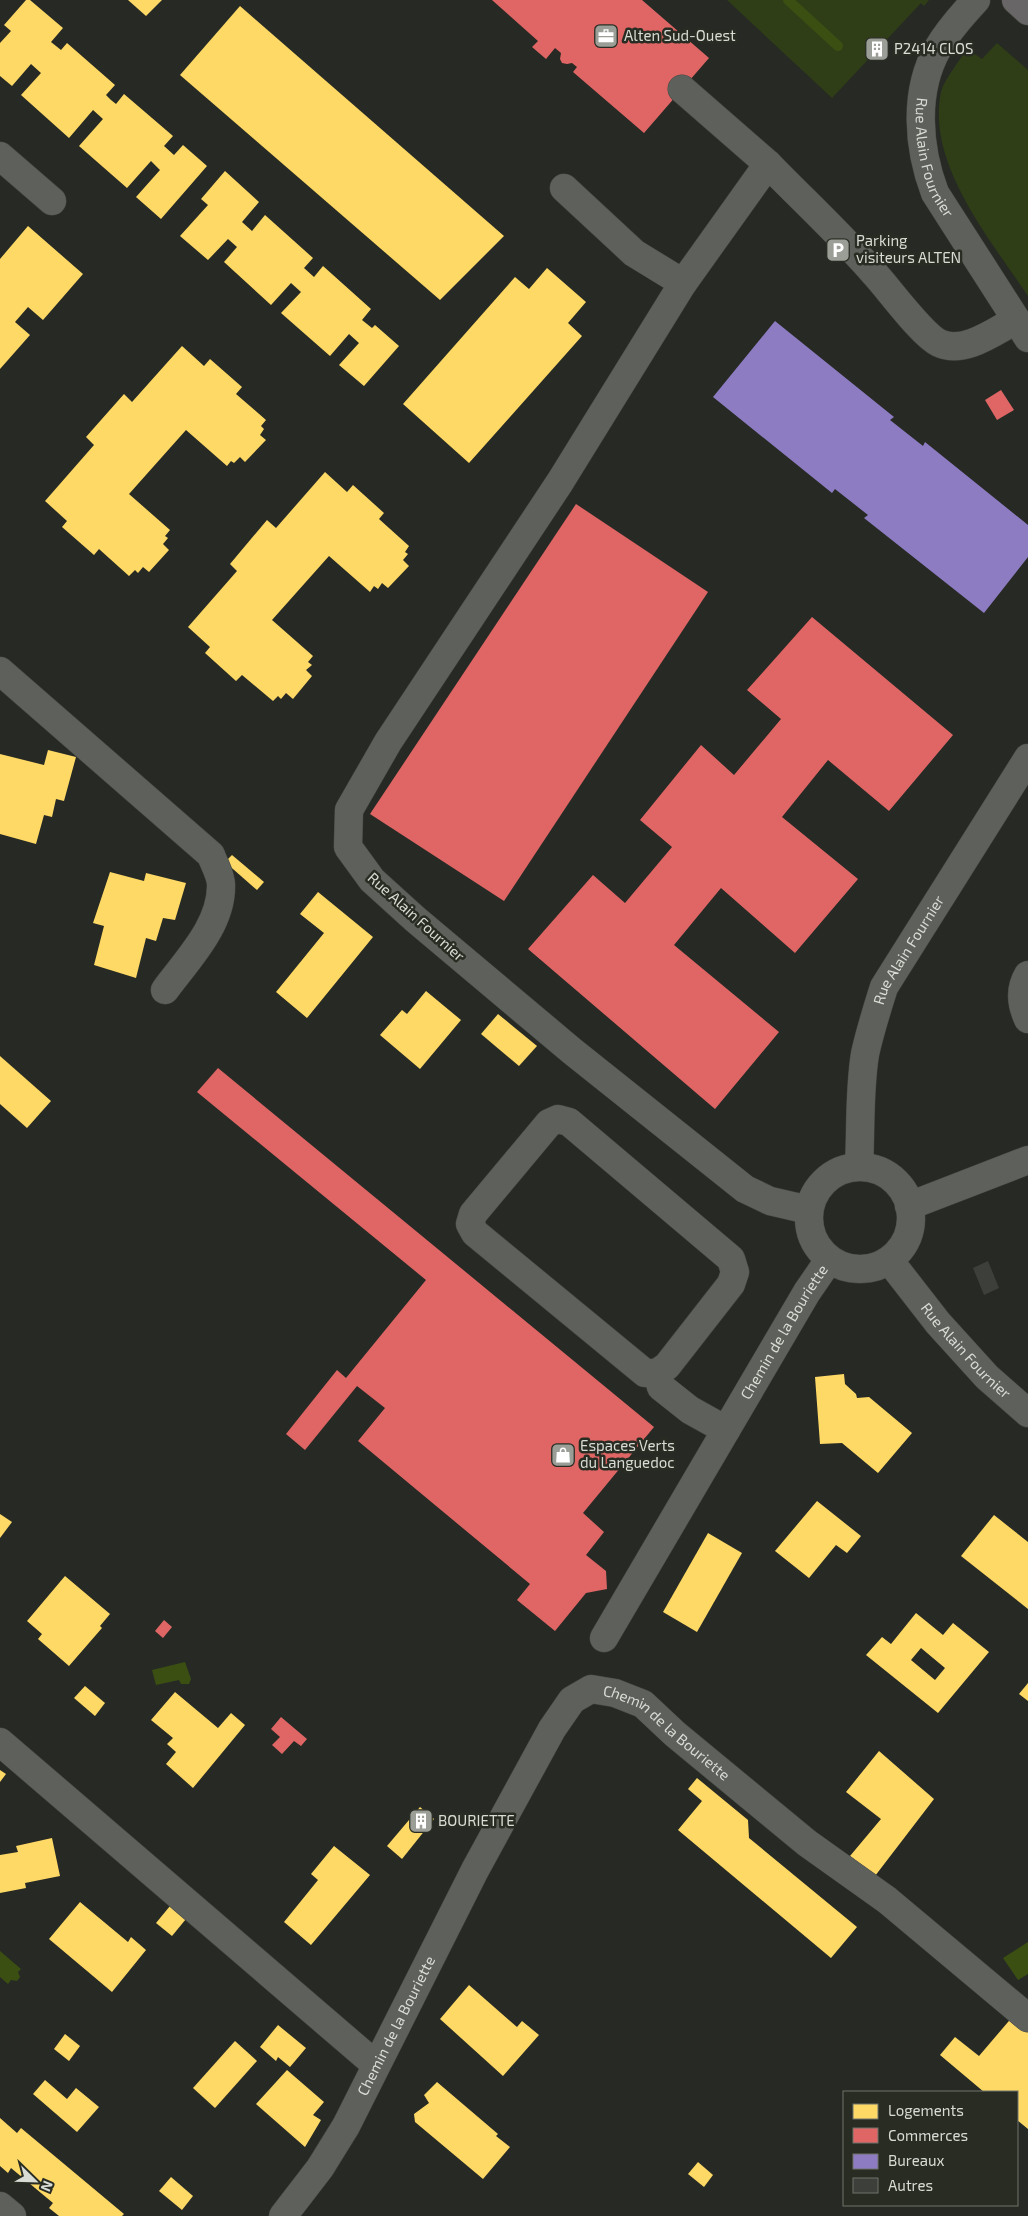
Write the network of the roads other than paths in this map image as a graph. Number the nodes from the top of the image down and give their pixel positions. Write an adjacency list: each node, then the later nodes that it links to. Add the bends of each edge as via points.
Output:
1 (976, 0): 8 (street, Rue Alain Fournier, via 935,56 926,78 921,142 927,172 936,193)
2 (682, 89): 4 (street)
3 (0, 156): 6 (street)
4 (768, 164): 7 (street, Rue Alain Fournier); 8 (street, via 939,343 953,346)
5 (564, 188): 7 (street, via 634,253)
6 (52, 201)
7 (683, 283): 17 (street, Rue Alain Fournier, via 560,482 388,742 348,810 348,847 372,880 415,919 572,1051 745,1189 770,1201)
8 (1022, 329)
9 (0, 671): 12 (street, via 211,855 221,883 220,902 208,931)
10 (1028, 758): 15 (street, Rue Alain Fournier, via 884,987 865,1056)
11 (1028, 975): 13 (street, via 1021,993 1022,1007)
12 (165, 990)
13 (1028, 1019)
14 (1028, 1160): 16 (street)
15 (859, 1166): 16 (street, via 876,1169 892,1177 903,1190); 17 (street, via 842,1170 826,1179 814,1193)
16 (909, 1206): 19 (street, via 911,1221 907,1236)
17 (809, 1210): 18 (street, via 809,1229)
18 (829, 1260): 19 (street, via 853,1269 878,1266); 22 (street, Chemin de la Bouriette)
19 (889, 1260): 21 (street, Rue Alain Fournier, via 938,1323 987,1377)
20 (657, 1373): 20 (street, via 667,1366 731,1284 735,1272 731,1259 569,1122 558,1119 549,1123 473,1214 470,1224 475,1233 645,1373); 22 (street, via 661,1387 690,1410)
21 (1028, 1413)
22 (726, 1430): 23 (street, Chemin de la Bouriette)
23 (604, 1638)
24 (0, 1742): 26 (street)
25 (1028, 2018): 26 (street, Chemin de la Bouriette, via 887,1900 807,1843 643,1704 615,1693 592,1689 572,1700 552,1730 475,1870)
26 (376, 2066): 29 (street, Chemin de la Bouriette, via 346,2126)
27 (0, 2206): 28 (street)
28 (12, 2216)
29 (284, 2216)

